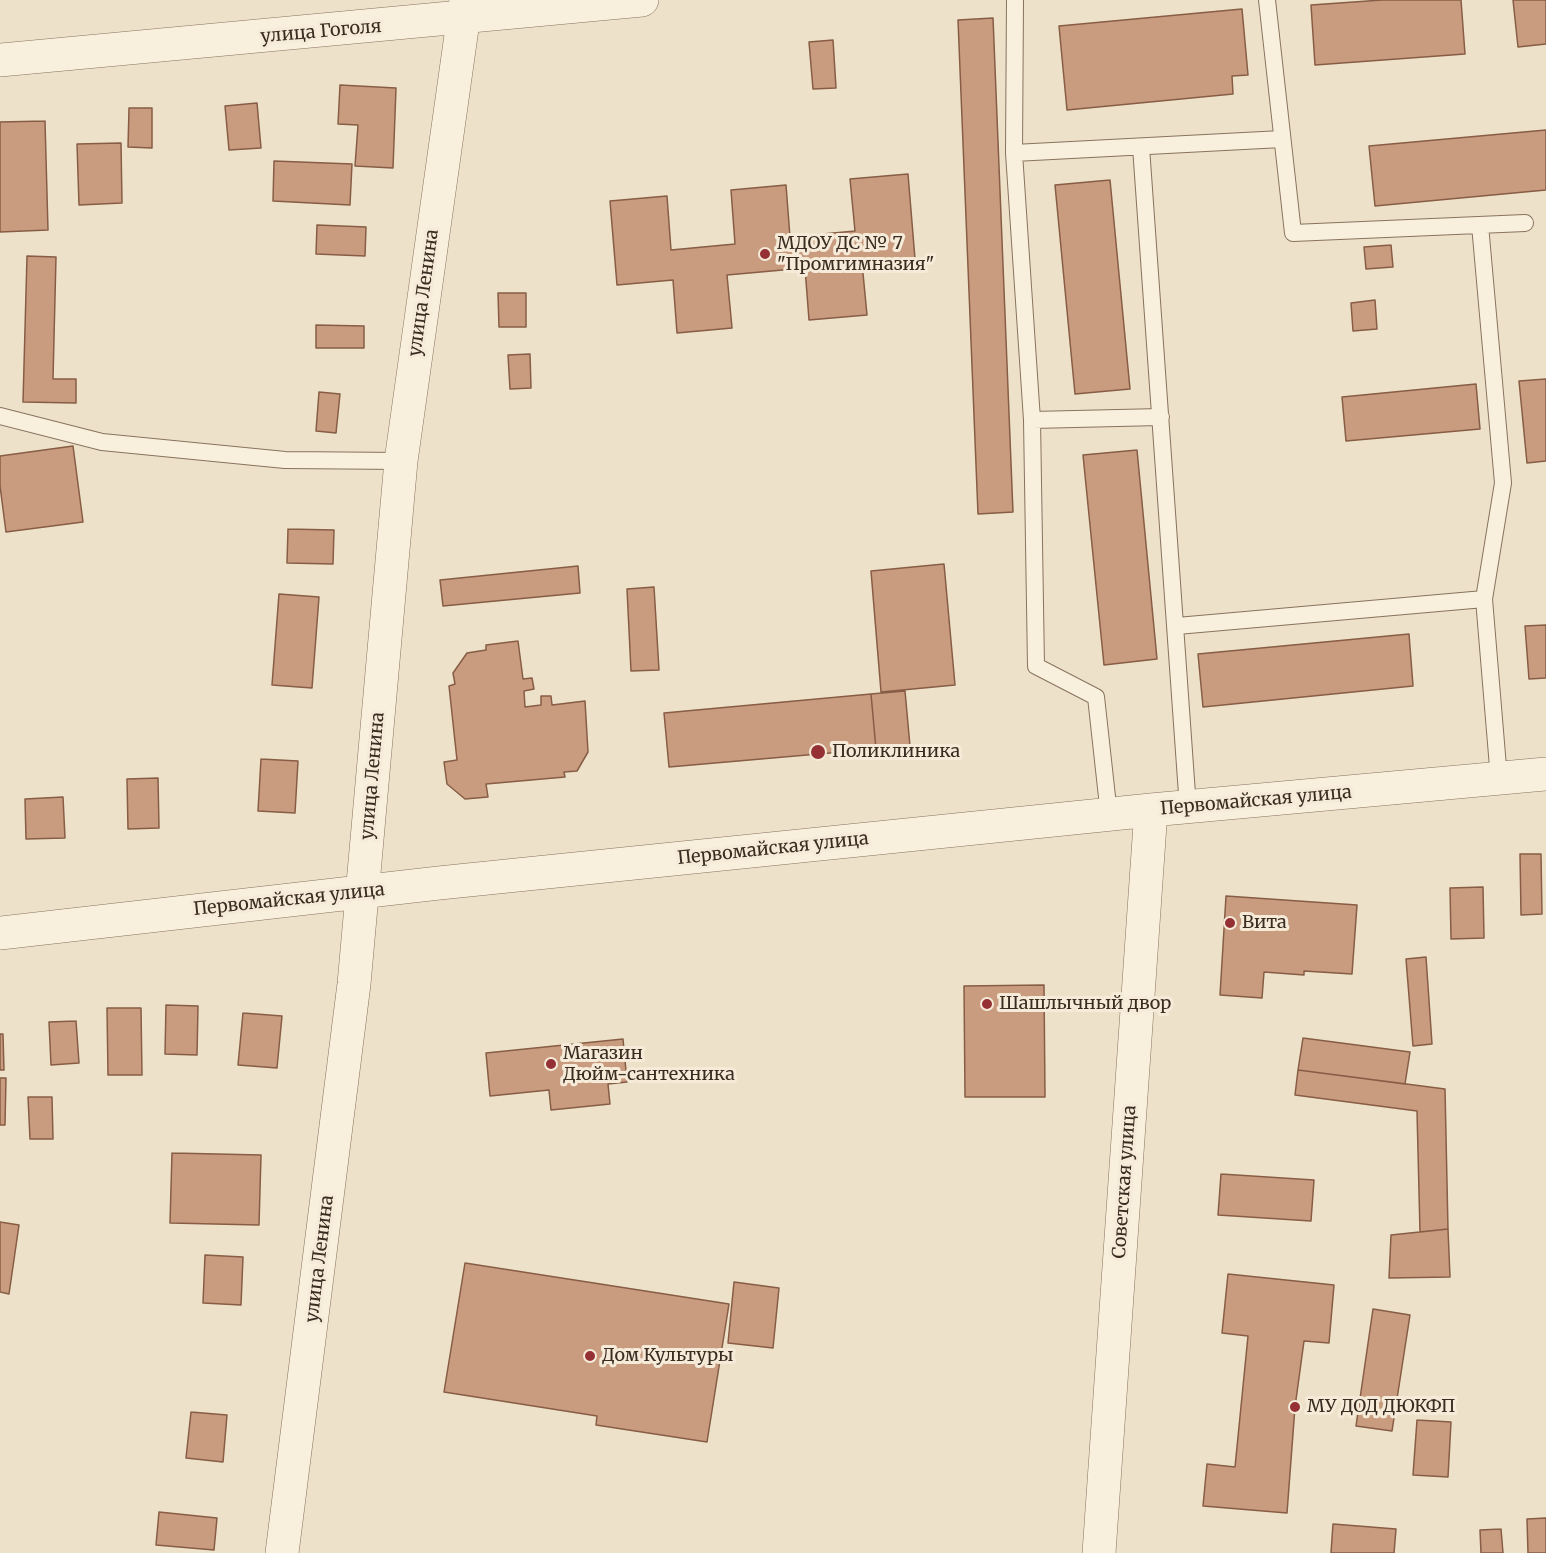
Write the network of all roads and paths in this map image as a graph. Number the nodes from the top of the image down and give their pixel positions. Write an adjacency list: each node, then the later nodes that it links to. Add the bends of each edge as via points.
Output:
1 (642, 0): 4 (street, улица Гоголя, via 506,12)
2 (1015, 0): 8 (lane)
3 (1267, 0): 6 (lane)
4 (465, 9): 5 (street, улица Гоголя); 14 (street, улица Ленина)
5 (0, 60)
6 (1282, 139): 7 (lane); 10 (lane, via 1293,233)
7 (1141, 147): 8 (lane); 12 (lane)
8 (1014, 153): 13 (lane)
9 (1526, 223): 10 (lane)
10 (1480, 225): 15 (lane, via 1503,483)
11 (0, 416): 14 (lane, via 102,442 285,460)
12 (1161, 417): 13 (lane); 16 (lane)
13 (1032, 420): 21 (lane, via 1036,666 1096,697)
14 (401, 460): 22 (street, улица Ленина)
15 (1484, 599): 16 (lane); 18 (lane)
16 (1177, 626): 19 (lane)
17 (1546, 774): 18 (street, Первомайская улица)
18 (1499, 779): 19 (street, Первомайская улица)
19 (1188, 808): 20 (street, Первомайская улица)
20 (1151, 810): 21 (street, Первомайская улица); 25 (street, Советская улица)
21 (1109, 815): 22 (street, Первомайская улица)
22 (363, 892): 23 (street, Первомайская улица); 24 (street, улица Ленина)
23 (0, 933)
24 (282, 1553)
25 (1099, 1553)

